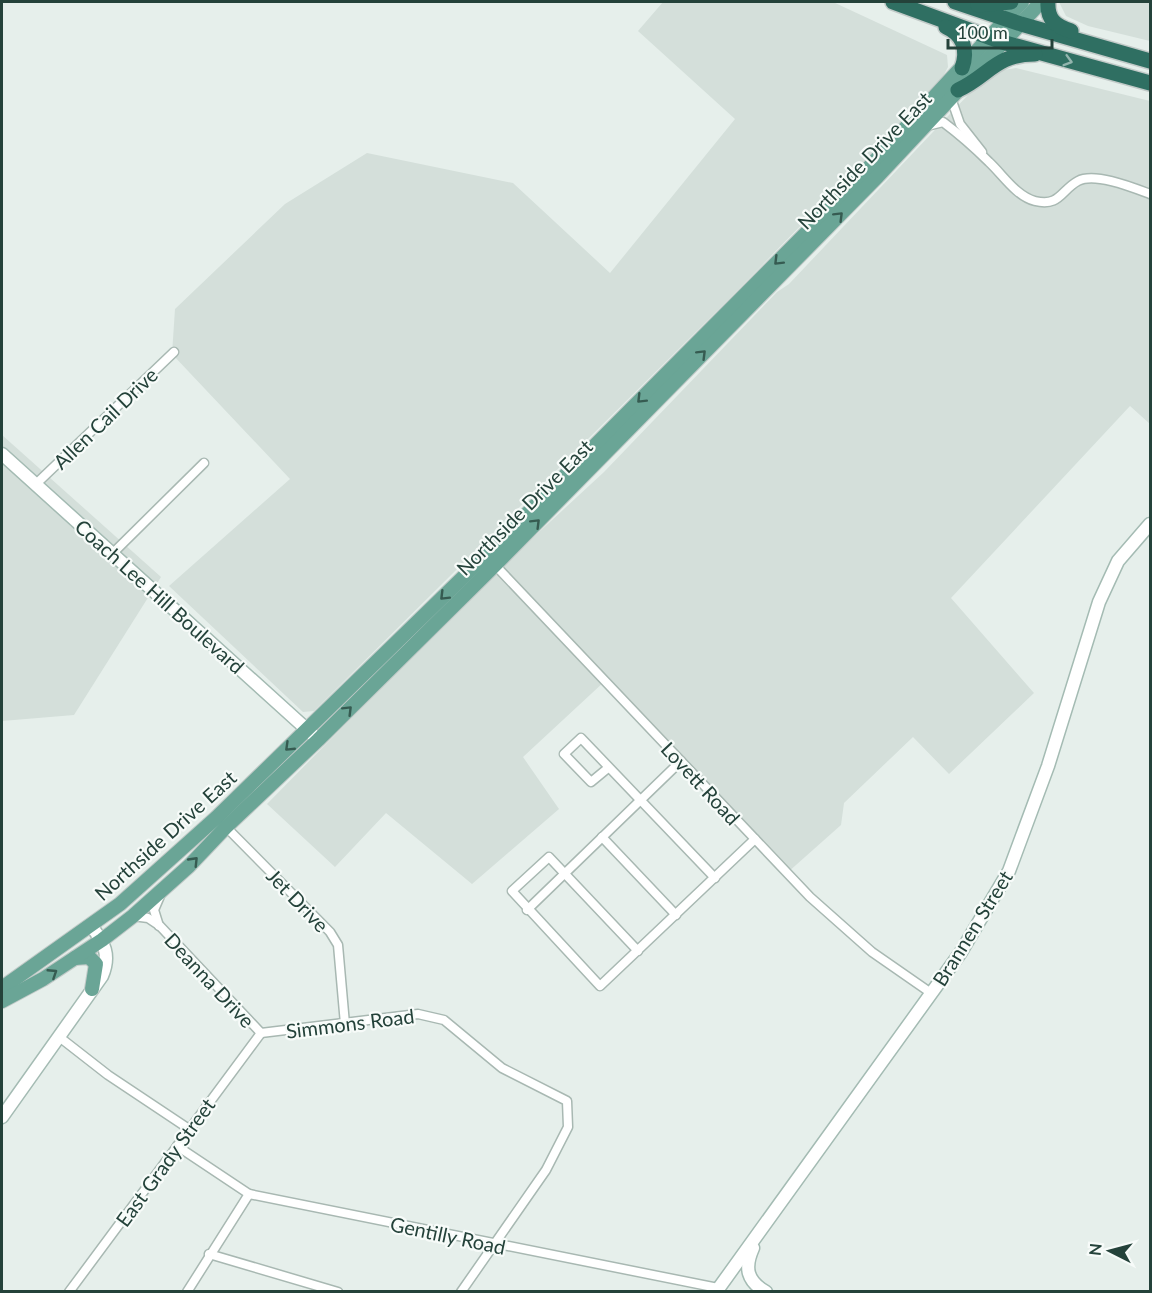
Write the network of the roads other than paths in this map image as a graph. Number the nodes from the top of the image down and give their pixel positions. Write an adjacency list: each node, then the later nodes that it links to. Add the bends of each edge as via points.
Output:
1 (879, 2): 13 (highway, via 956,33 965,48)
2 (893, 2): 10 (highway)
3 (1011, 2): 7 (highway)
4 (1022, 2): 8 (main road, Northside Drive East)
5 (1041, 2): 9 (main road, Northside Drive East)
6 (1048, 2): 12 (highway, via 1048,12 1056,26)
7 (959, 3): 8 (highway)
8 (1005, 19): 9 (highway); 10 (main road, Northside Drive East)
9 (1021, 24): 10 (main road, Northside Drive East); 12 (highway)
10 (996, 40): 11 (highway); 13 (main road, Northside Drive East); 15 (main road, Northside Drive East)
11 (1046, 54): 14 (highway, one-way to 14); 15 (highway, via 1023,54 990,66)
12 (1150, 60)
13 (962, 68): 25 (main road, Northside Drive East, one-way to 25)
14 (1150, 83)
15 (955, 94): 16 (main road, Northside Drive East); 17 (street, via 960,124)
16 (923, 128): 17 (street, via 943,122); 25 (main road, Northside Drive East, one-way to 16)
17 (984, 158): 18 (street, via 1022,195 1033,200 1060,198 1078,181 1091,178)
18 (1150, 194)
19 (174, 352): 22 (street, Allen Cail Drive)
20 (2, 454): 22 (street, Coach Lee Hill Boulevard)
21 (204, 463): 24 (street)
22 (36, 484): 24 (street, Coach Lee Hill Boulevard)
23 (1150, 524): 47 (street, Brannen Street, via 1118,561 1099,602 1048,766 1009,872 961,952)
24 (112, 552): 26 (street, Coach Lee Hill Boulevard)
25 (490, 560): 26 (main road, Northside Drive East, one-way to 26); 27 (main road, Northside Drive East, one-way to 25); 28 (street, Lovett Road)
26 (307, 729): 27 (street, Coach Lee Hill Boulevard); 40 (main road, Northside Drive East, one-way to 40, via 178,854)
27 (318, 740): 31 (main road, Northside Drive East)
28 (681, 761): 30 (street); 33 (street, Lovett Road)
29 (608, 768): 29 (street, via 581,738 564,754 591,782); 30 (street)
30 (640, 801): 32 (street); 35 (street)
31 (226, 827): 36 (main road, Northside Drive East, one-way to 31); 48 (street, Jet Drive, via 330,932 338,945)
32 (603, 837): 34 (street); 38 (street)
33 (755, 839): 35 (street); 47 (street, Lovett Road, via 836,921)
34 (565, 874): 37 (street); 37 (street, via 549,857 512,891); 43 (street)
35 (715, 878): 38 (street)
36 (163, 890): 39 (main road, Northside Drive East); 41 (street, Deanna Drive, via 154,910)
37 (527, 910): 43 (street, via 600,986)
38 (676, 915): 43 (street)
39 (133, 916): 41 (street, Deanna Drive); 42 (main road, Northside Drive East)
40 (91, 926): 42 (street); 46 (main road, Northside Drive East)
41 (160, 926): 49 (street, Deanna Drive)
42 (102, 940): 44 (main road, Northside Drive East); 45 (street, via 106,963)
43 (638, 951)
44 (75, 958): 45 (main road, via 89,957 96,964); 46 (main road, Northside Drive East, one-way to 44)
45 (92, 989): 50 (street)
46 (3, 991)
47 (931, 993): 55 (street, Brannen Street)
48 (345, 1024): 49 (street, Simmons Road); 56 (street, Simmons Road, via 418,1014 444,1020 502,1068 567,1101 568,1127 546,1170)
49 (261, 1033): 52 (street, East Grady Street)
50 (58, 1036): 51 (street); 52 (street)
51 (2, 1117)
52 (189, 1129): 53 (street, East Grady Street)
53 (177, 1146): 54 (street, Gentilly Road); 59 (street, East Grady Street)
54 (249, 1194): 56 (street, Gentilly Road); 57 (street)
55 (761, 1229): 58 (street, Brannen Street); 64 (street, via 747,1267 753,1283)
56 (493, 1245): 58 (street, Gentilly Road); 62 (street)
57 (209, 1254): 60 (street); 61 (street)
58 (717, 1290): 63 (street, Gentilly Road)
59 (69, 1292)
60 (187, 1292)
61 (338, 1292)
62 (461, 1292)
63 (731, 1292)
64 (766, 1292)

